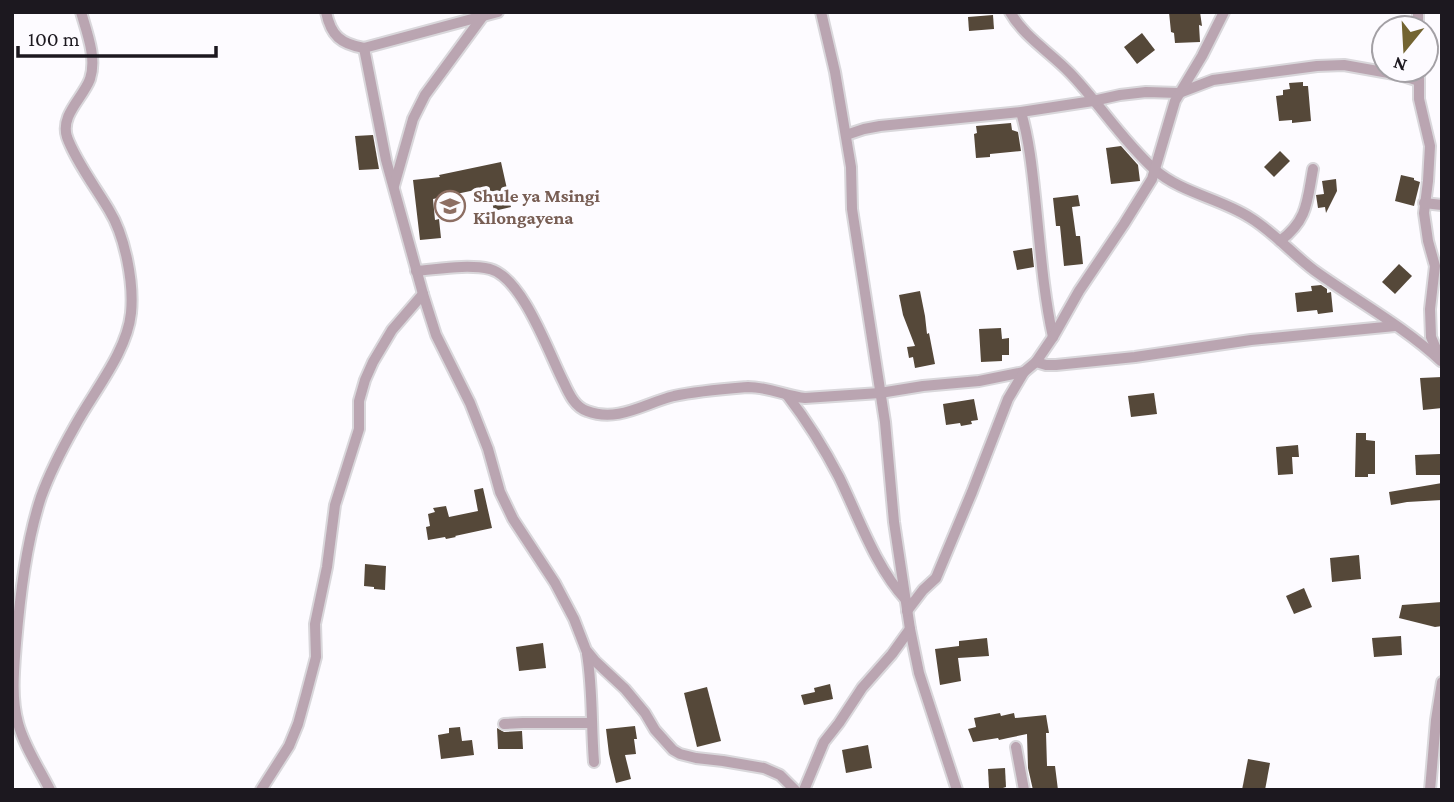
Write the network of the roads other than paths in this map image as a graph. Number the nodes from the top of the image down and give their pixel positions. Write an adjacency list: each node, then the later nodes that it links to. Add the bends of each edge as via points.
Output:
1 (81, 12): 34 (street, via 92,65 90,79 69,115 66,136 111,214 124,248 131,313 120,352 75,425 41,499 23,583)
2 (326, 12): 8 (street, via 342,42)
3 (498, 12): 7 (street)
4 (821, 12): 14 (street)
5 (1010, 12): 12 (street, via 1021,29 1065,68)
6 (1224, 12): 11 (street)
7 (483, 16): 8 (street); 17 (street, via 425,95 413,119)
8 (364, 48): 17 (street)
9 (1370, 70): 11 (street, via 1317,66 1221,79)
10 (1419, 84): 18 (street, via 1430,146)
11 (1180, 93): 12 (street, via 1120,94); 15 (street)
12 (1093, 101): 13 (street); 15 (street)
13 (1021, 111): 14 (street, via 880,126); 24 (street, via 1033,167)
14 (846, 135): 28 (street, via 852,209)
15 (1155, 170): 20 (street, via 1197,195 1242,212); 24 (street)
16 (1313, 170): 20 (street, via 1303,214 1295,229)
17 (393, 188): 21 (street)
18 (1424, 203): 19 (street); 25 (street, via 1435,266 1432,337)
19 (1442, 205)
20 (1280, 241): 23 (street)
21 (416, 271): 22 (street); 29 (street, via 469,267 493,270 511,282 568,391 578,406 589,412 609,416 671,397 722,389 766,388)
22 (423, 294): 32 (street, via 436,335 488,449 500,492 564,598); 40 (street, via 392,330 365,380 359,429 335,505 315,624 316,657 289,746)
23 (1395, 326): 25 (street); 26 (street, via 1127,358 1056,365)
24 (1053, 337): 26 (street)
25 (1441, 361)
26 (1036, 362): 27 (street)
27 (1024, 372): 28 (street); 30 (street, via 1008,399 936,578)
28 (880, 393): 29 (street); 30 (street)
29 (787, 395): 30 (street, via 838,475)
30 (906, 605): 31 (street)
31 (910, 629): 42 (street, via 824,742); 43 (street, via 919,673)
32 (586, 650): 35 (street); 41 (street, via 625,689 673,750 764,768 780,775)
33 (1442, 682): 45 (street)
34 (13, 693): 39 (street, via 18,722)
35 (592, 723): 36 (street); 38 (street)
36 (504, 724)
37 (1016, 747): 44 (street)
38 (594, 762)
39 (50, 790)
40 (261, 790)
41 (795, 790)
42 (804, 790)
43 (957, 790)
44 (1024, 790)
45 (1430, 790)

